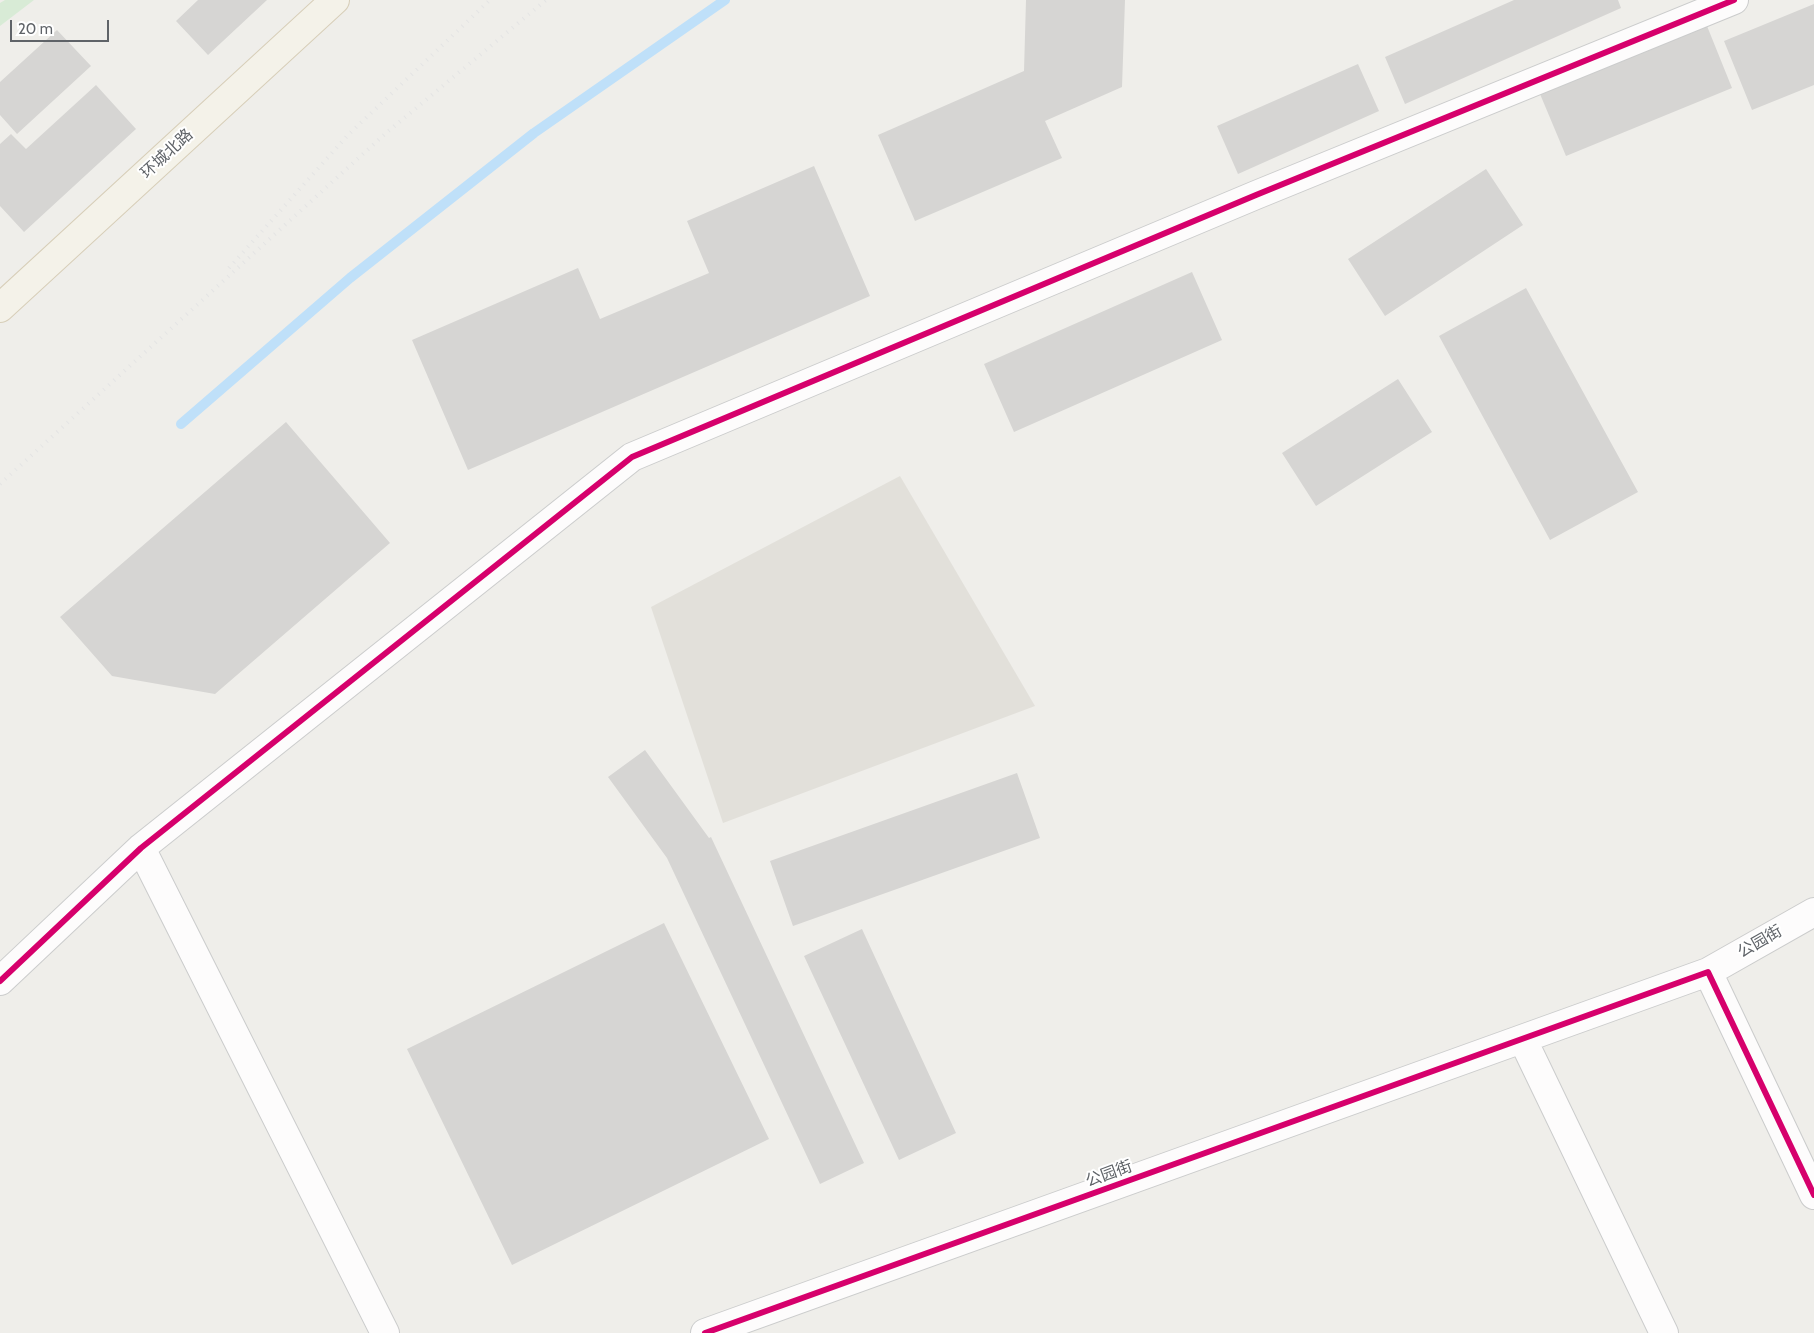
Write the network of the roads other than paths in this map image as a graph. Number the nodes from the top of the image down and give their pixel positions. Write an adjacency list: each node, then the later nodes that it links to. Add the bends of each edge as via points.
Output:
1 (335, 0): 3 (main road, 环城北路)
2 (1734, 0): 4 (street, via 632,456)
3 (0, 308)
4 (141, 848): 7 (street); 10 (street)
5 (1814, 912): 6 (street, 公园街)
6 (1708, 972): 8 (street, 公园街); 9 (street)
7 (0, 982)
8 (1523, 1040): 11 (street, 公园街); 12 (street)
9 (1814, 1194)
10 (385, 1333)
11 (705, 1333)
12 (1664, 1333)

